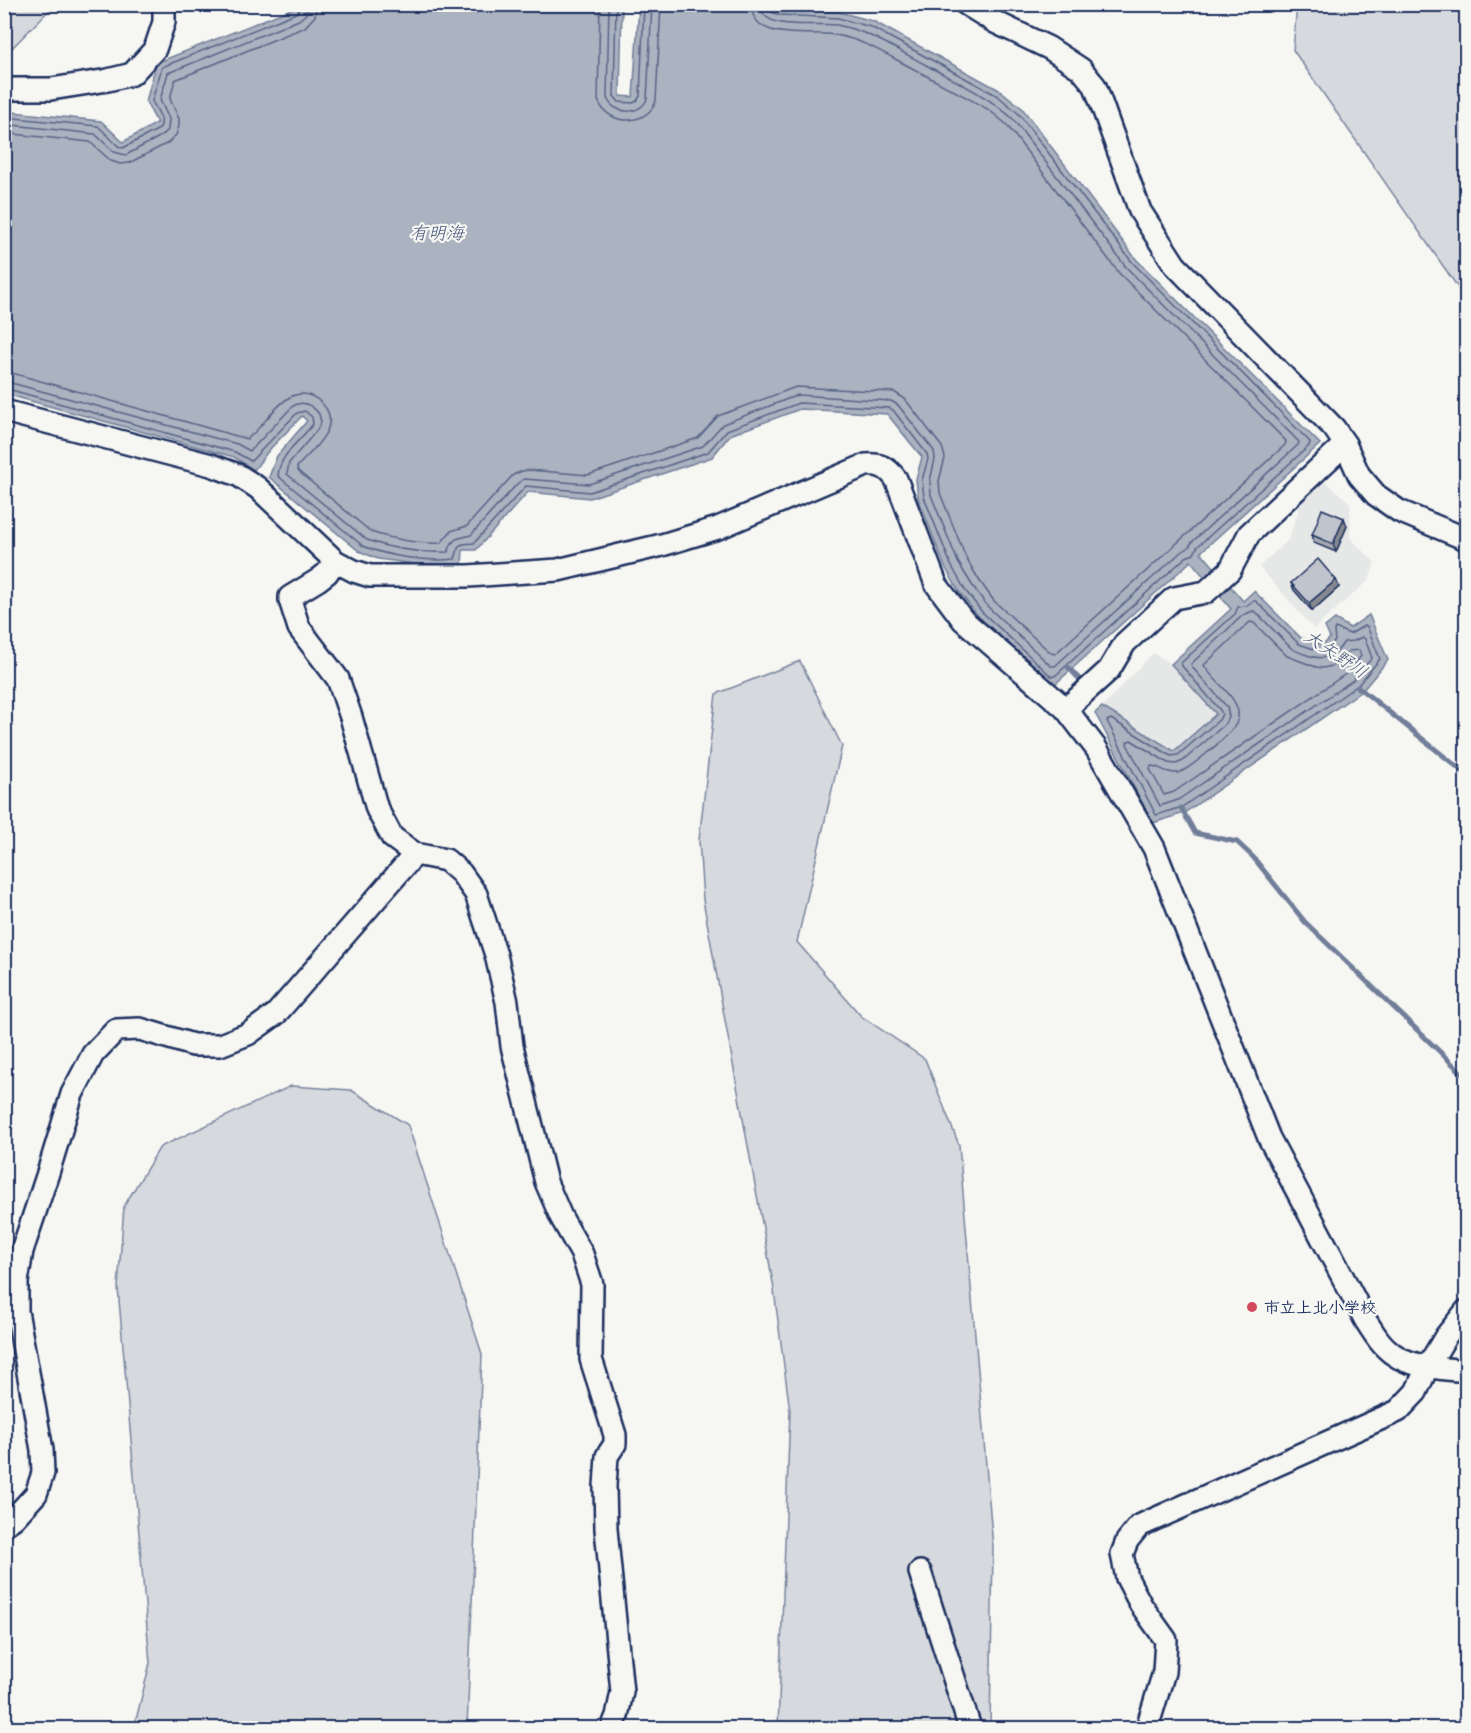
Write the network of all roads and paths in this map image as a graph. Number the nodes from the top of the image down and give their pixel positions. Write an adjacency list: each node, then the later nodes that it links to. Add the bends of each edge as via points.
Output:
1 (164, 4): 3 (street, via 164,22 155,49 132,74 51,89)
2 (966, 4): 5 (street, via 1081,69 1095,86 1140,211 1175,266 1334,428)
3 (4, 89)
4 (4, 411): 7 (street, via 238,475)
5 (1345, 444): 6 (street, via 1359,475 1376,495 1399,511); 8 (street, via 1249,534 1230,570 1206,592 1174,598 1125,643 1109,670)
6 (1467, 538)
7 (335, 561): 8 (street, via 370,576 468,576 558,570 718,528 866,465 882,466 896,479 936,584 963,620); 9 (street, via 327,573 292,594 290,600 299,628 338,679 377,809 392,837)
8 (1066, 709): 11 (street, via 1096,748 1154,848 1269,1138 1366,1321 1386,1349 1404,1360)
9 (415, 854): 13 (street, via 276,1014 248,1034 220,1045 193,1045 140,1029 116,1030 93,1054 72,1094 22,1251 17,1311 43,1473 36,1494); 15 (street, via 446,860 476,894 496,955 512,1046 546,1182 582,1254 592,1284 591,1359 615,1435 615,1444 607,1456 605,1497 622,1692)
10 (1467, 1311): 11 (street)
11 (1428, 1366): 12 (street); 17 (street, via 1416,1392 1398,1411 1139,1526 1127,1541 1122,1554 1127,1578 1166,1640 1164,1672)
12 (1467, 1371)
13 (4, 1525)
14 (920, 1572): 16 (street)
15 (612, 1728)
16 (970, 1728)
17 (1147, 1728)

